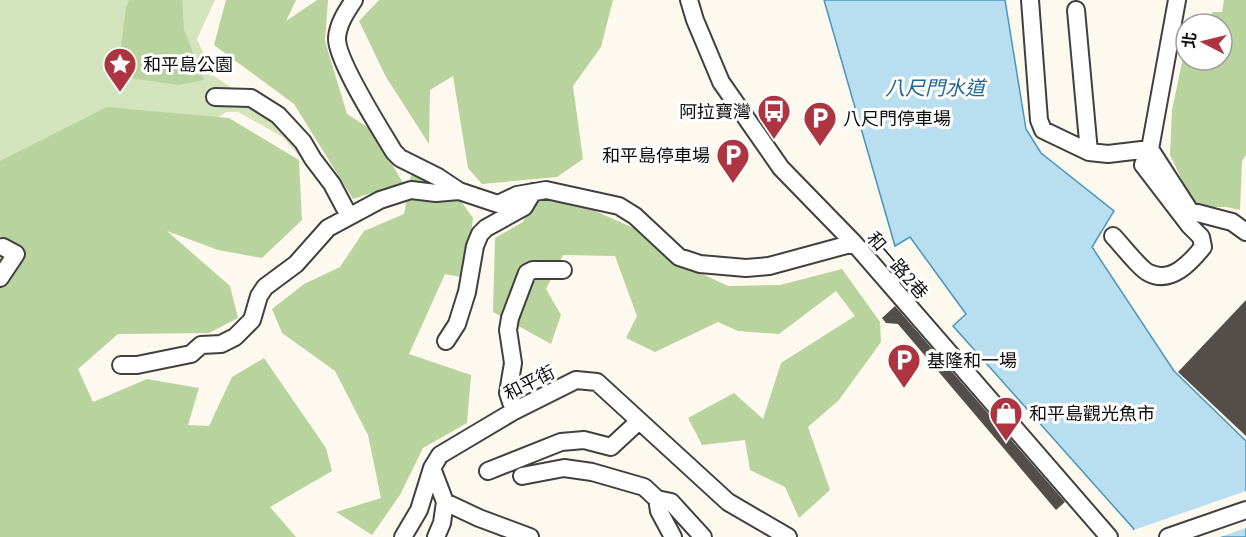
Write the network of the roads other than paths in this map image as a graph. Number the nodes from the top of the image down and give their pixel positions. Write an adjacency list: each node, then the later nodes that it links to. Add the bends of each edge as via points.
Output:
1 (354, 0): 9 (street, via 342,19 337,39 340,57 394,152)
2 (689, 0): 14 (street, 和一路2巷, via 721,82 781,168)
3 (1030, 0): 8 (street, via 1042,130)
4 (1177, 0): 7 (street)
5 (1076, 10): 8 (street)
6 (215, 97): 11 (street, via 251,98 278,115 303,142)
7 (1150, 149): 8 (street); 12 (street, via 1190,211 1232,222); 13 (street, via 1143,165 1201,237 1203,247 1189,265 1167,277 1148,273)
8 (1089, 152)
9 (459, 191): 10 (street, via 498,204); 11 (street, via 411,190)
10 (532, 192): 14 (street, via 546,190 619,206 679,257 700,264 769,266); 18 (street, via 524,207 480,234 457,324)
11 (349, 216): 19 (street, via 328,228 296,264 265,287 252,320 235,337 221,344 201,345 190,354)
12 (1246, 232)
13 (1113, 236)
14 (854, 243): 34 (street, 和一路2巷)
15 (3, 247): 17 (street, via 16,254)
16 (563, 270): 20 (street, via 527,273 510,318 513,363 507,393)
17 (0, 278)
18 (446, 341)
19 (121, 365)
20 (514, 411): 21 (street, 和平街, via 576,380 597,382); 22 (street, 和平街, via 440,455)
21 (639, 421): 23 (street, via 611,447 584,440 561,442); 33 (street, 和平街, via 728,502)
22 (432, 468): 26 (street); 28 (street, 和平街, via 419,510)
23 (488, 471)
24 (522, 476): 25 (street, via 564,468 592,472 644,487)
25 (657, 500): 31 (street); 32 (street, via 671,502)
26 (445, 502): 29 (street); 30 (street)
27 (1246, 510): 35 (street)
28 (403, 537)
29 (436, 537)
30 (530, 537)
31 (673, 537)
32 (704, 537)
33 (786, 537)
34 (1109, 537)
35 (1168, 537)

